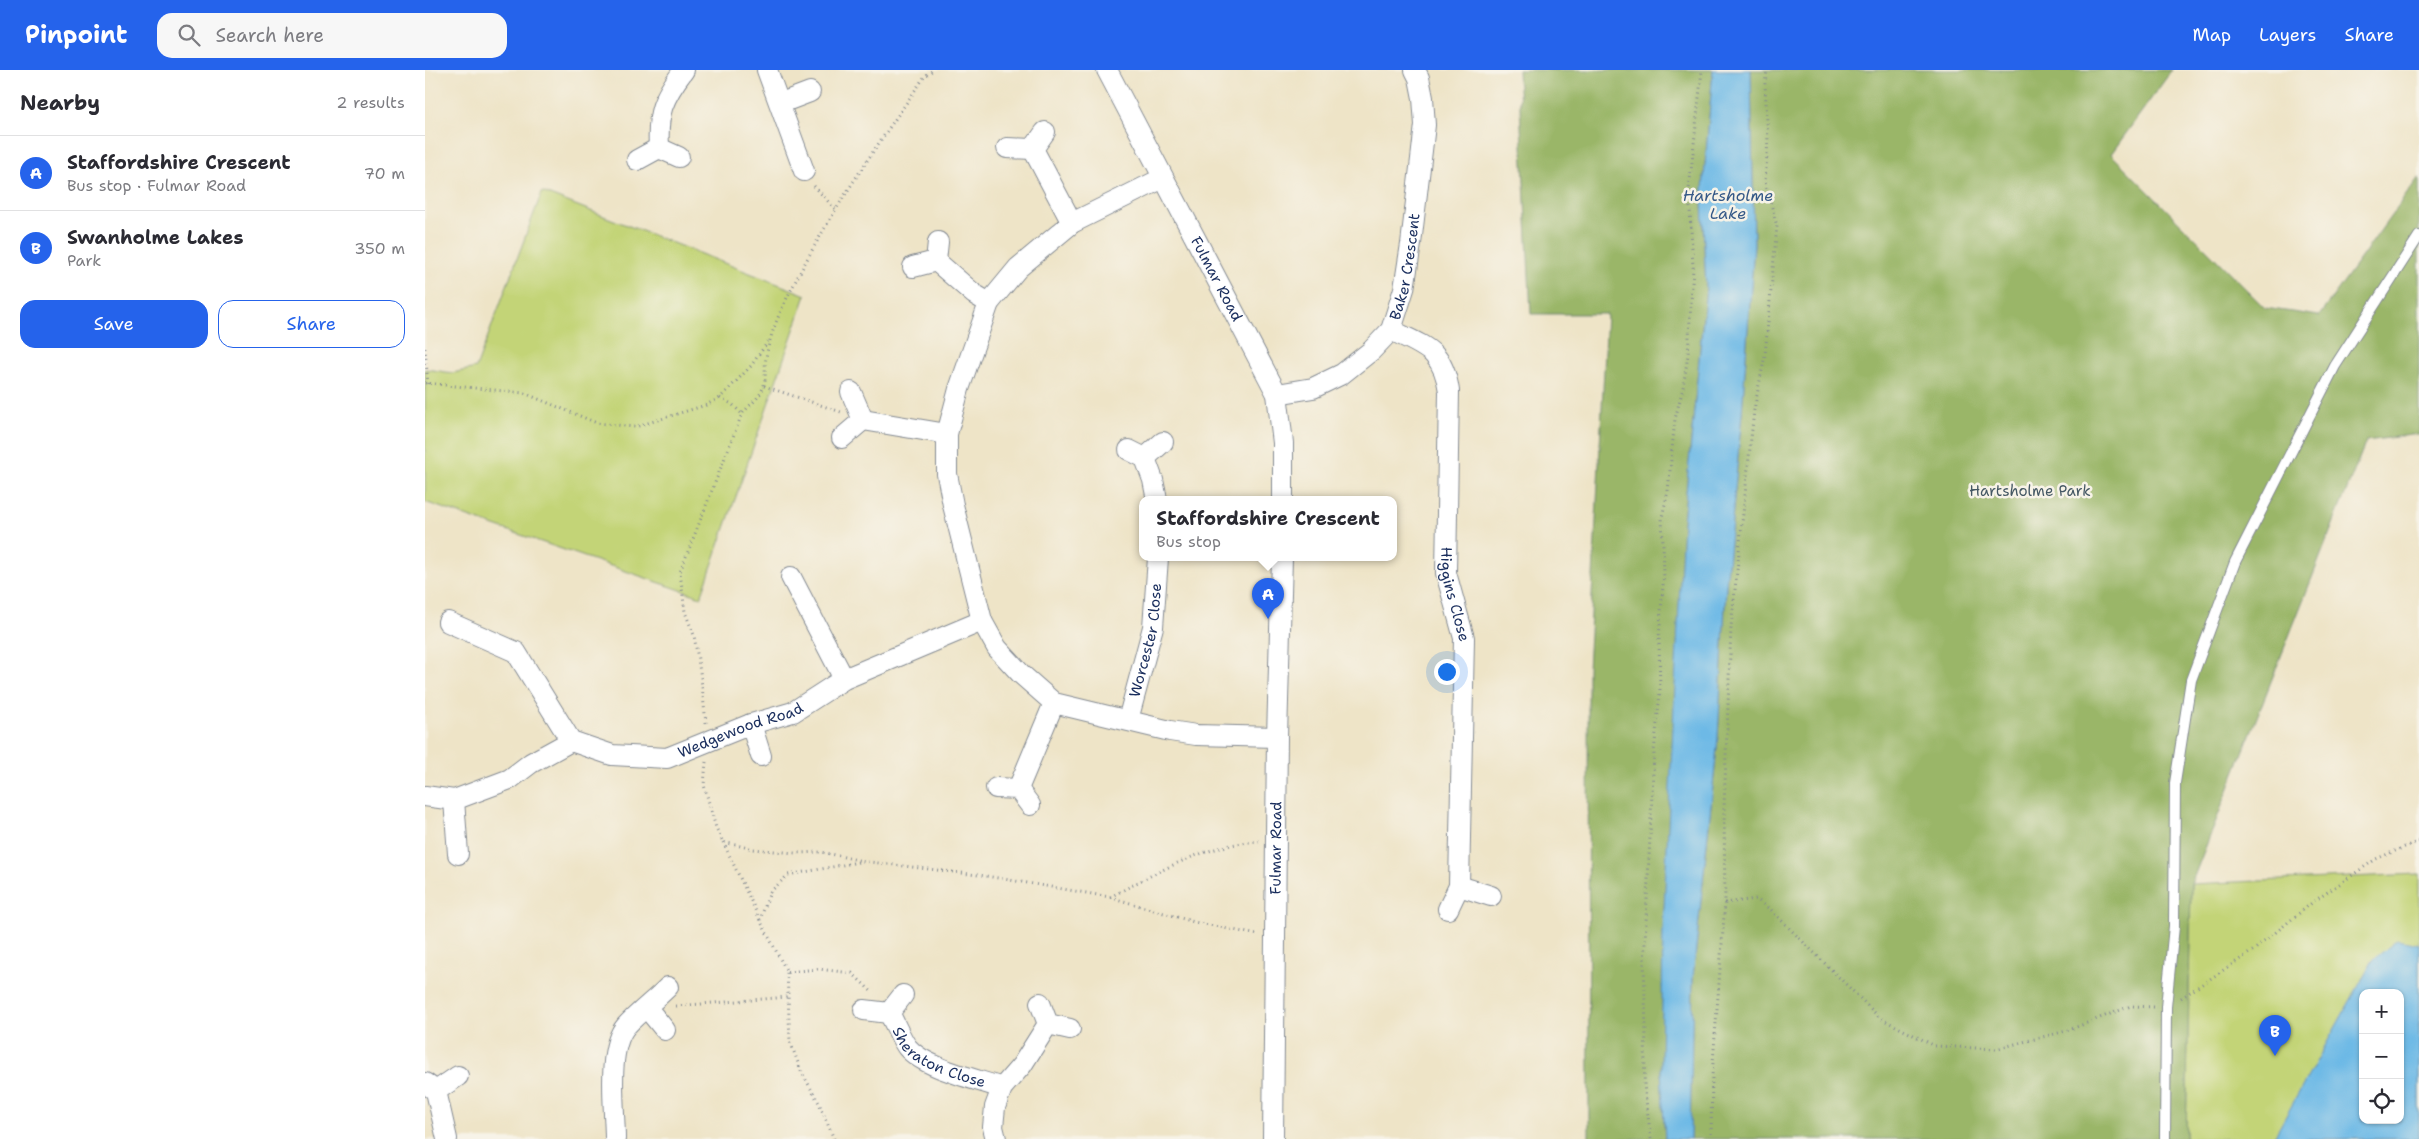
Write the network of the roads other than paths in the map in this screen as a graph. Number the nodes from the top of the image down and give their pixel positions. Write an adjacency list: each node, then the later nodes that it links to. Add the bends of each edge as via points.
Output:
1 (684, 70): 8 (street, via 662,104 657,124)
2 (767, 70): 6 (street)
3 (1107, 70): 14 (street, Fulmar Road)
4 (1415, 70): 19 (street, Baker Crescent, via 1423,98 1425,125 1404,289)
5 (810, 92): 6 (street)
6 (781, 103): 13 (street)
7 (1045, 132): 10 (street)
8 (659, 148): 11 (street); 12 (street)
9 (1007, 148): 10 (street)
10 (1033, 149): 15 (street)
11 (679, 157)
12 (637, 160)
13 (804, 171)
14 (1163, 178): 15 (street); 21 (street, Fulmar Road)
15 (1072, 222): 18 (street, via 1018,268)
16 (2419, 236): 63 (lane, via 2335,366 2235,562 2191,680 2175,783 2174,926 2166,1007)
17 (913, 267): 18 (street, via 937,251 974,294)
18 (989, 303): 23 (street, via 959,388)
19 (1391, 330): 21 (street, Baker Crescent, via 1342,374 1313,388); 44 (street, Higgins Close, via 1437,357 1446,372 1449,391 1446,573 1464,638)
20 (851, 392): 22 (street)
21 (1277, 394): 27 (street, Fulmar Road, via 1283,443)
22 (863, 420): 23 (street); 24 (street)
23 (947, 434): 31 (street, via 947,474 953,506)
24 (842, 438)
25 (1163, 442): 26 (street, via 1137,454 1153,480)
26 (1156, 496)
27 (1283, 496)
28 (1158, 561): 35 (street, Worcester Close, via 1153,627)
29 (1282, 561): 37 (street, Fulmar Road)
30 (791, 576): 33 (street)
31 (982, 620): 33 (street, Wedgewood Road); 34 (street, via 997,648)
32 (449, 622): 38 (street, via 516,652)
33 (844, 679): 36 (street, Wedgewood Road, via 793,712)
34 (1054, 703): 35 (street); 40 (street, via 1024,797)
35 (1128, 720): 37 (street, via 1196,735)
36 (751, 724): 38 (street, Wedgewood Road, via 667,758 612,754); 39 (street)
37 (1277, 737): 62 (street, Fulmar Road)
38 (571, 741): 42 (street, via 510,779)
39 (761, 756)
40 (996, 788)
41 (425, 796): 42 (street)
42 (454, 800): 43 (street)
43 (459, 854)
44 (1459, 886): 45 (street); 46 (street, Higgins Close)
45 (1491, 896)
46 (1448, 909)
47 (668, 987): 50 (street)
48 (903, 995): 52 (street, Sheraton Close)
49 (1040, 1003): 53 (street)
50 (647, 1008): 55 (street); 60 (street, via 625,1027 614,1057)
51 (865, 1010): 52 (street, Sheraton Close)
52 (889, 1012): 58 (street, Sheraton Close, via 908,1047 919,1057)
53 (1048, 1024): 54 (street); 58 (street, via 1022,1065)
54 (1070, 1028)
55 (665, 1030)
56 (458, 1076): 57 (street)
57 (430, 1087): 59 (street)
58 (1002, 1088): 61 (street, via 995,1107 993,1127)
59 (447, 1139)
60 (615, 1139)
61 (997, 1139)
62 (1273, 1139)
63 (2165, 1139)

